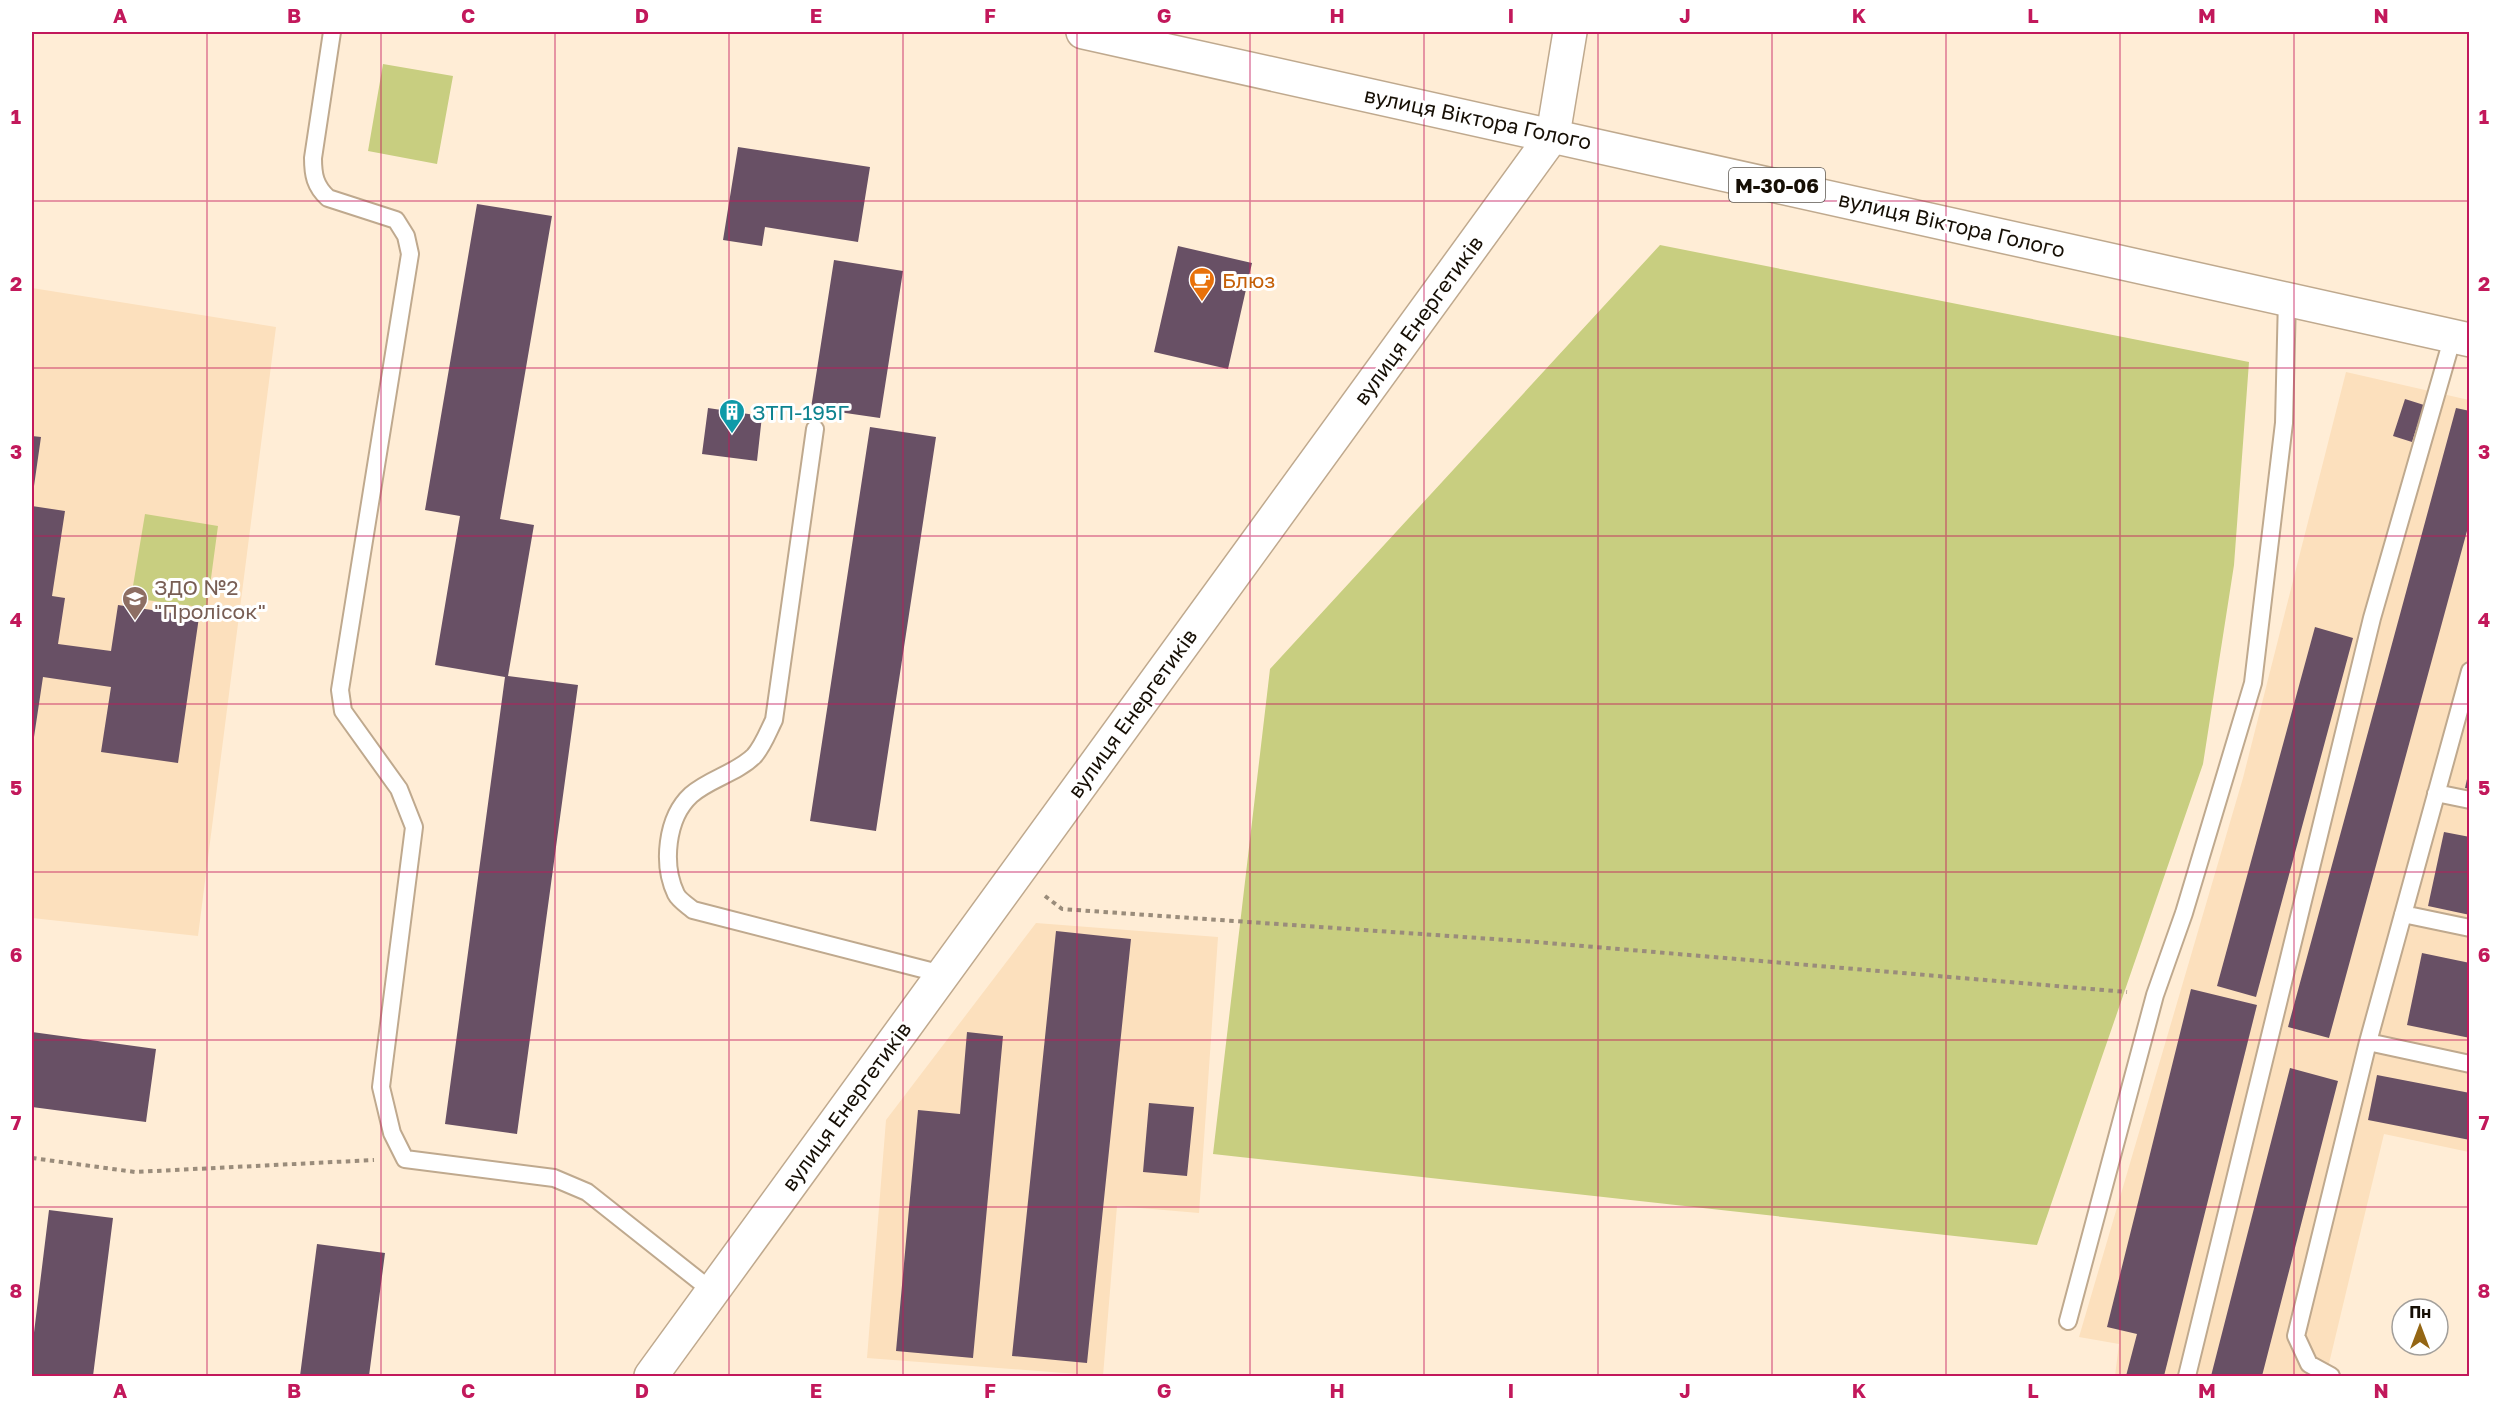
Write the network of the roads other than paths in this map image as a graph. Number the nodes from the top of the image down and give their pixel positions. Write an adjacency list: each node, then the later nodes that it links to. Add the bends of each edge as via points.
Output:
1 (332, 32): 16 (lane, via 313,175 319,190 328,198 396,220 406,236 410,254 340,690 343,711 399,789 414,827 381,1087 392,1133 405,1159 554,1178 587,1192)
2 (1083, 32): 4 (street, вулиця Віктора Голого / М-30-06)
3 (1570, 32): 4 (street, вулиця Енергетиків)
4 (1553, 135): 5 (street, вулиця Віктора Голого / М-30-06); 13 (street, вулиця Енергетиків)
5 (2287, 298): 6 (street, вулиця Віктора Голого / М-30-06); 17 (lane, via 2284,423 2253,683 2184,913 2155,995)
6 (2461, 338): 19 (lane, via 2372,618)
7 (814, 429): 13 (lane, via 774,720 753,757 691,795 670,833 670,875 677,896 693,910)
8 (2469, 677): 9 (lane)
9 (2436, 793): 10 (lane); 11 (lane)
10 (2469, 800)
11 (2403, 914): 12 (lane); 14 (lane)
12 (2469, 928)
13 (942, 974): 16 (street, вулиця Енергетиків)
14 (2368, 1042): 15 (lane); 20 (lane, via 2296,1336 2309,1364)
15 (2469, 1064)
16 (712, 1291): 18 (street, вулиця Енергетиків)
17 (2068, 1321)
18 (651, 1377)
19 (2187, 1377)
20 (2331, 1377)

